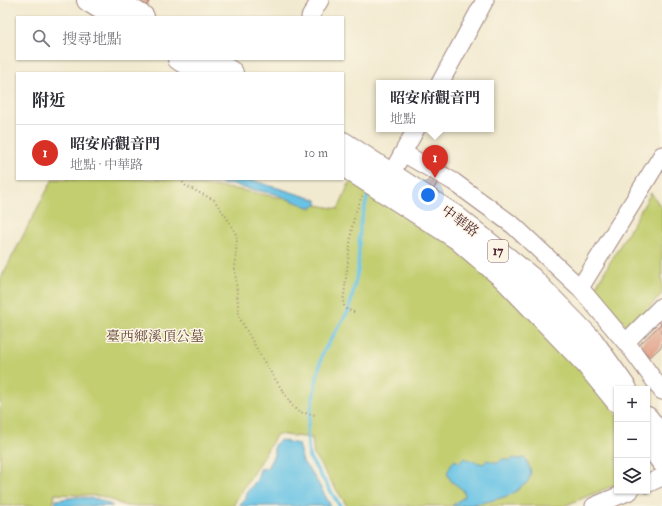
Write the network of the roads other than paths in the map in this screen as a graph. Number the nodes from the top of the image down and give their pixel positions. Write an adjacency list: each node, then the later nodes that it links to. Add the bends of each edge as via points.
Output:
1 (88, 0): 5 (main road)
2 (116, 0): 6 (main road)
3 (320, 0): 7 (street)
4 (485, 0): 12 (street)
5 (113, 16)
6 (141, 16)
7 (311, 16)
8 (181, 60): 10 (main road)
9 (212, 60): 11 (main road)
10 (199, 72)
11 (230, 72)
12 (442, 80)
13 (414, 132): 15 (street)
14 (344, 144): 18 (main road, 中華路 / 17)
15 (403, 153): 18 (street); 19 (street, via 454,182 514,226)
16 (662, 156): 19 (street)
17 (344, 165): 18 (main road, 中華路 / 17)
18 (381, 183): 22 (main road, 中華路 / 17, via 456,217 531,278 592,341); 24 (main road, 中華路 / 17, via 457,238 505,279 586,363)
19 (580, 288): 21 (street)
20 (662, 306): 21 (street)
21 (626, 342): 23 (street)
22 (624, 386)
23 (662, 391)
24 (614, 397)
25 (650, 422): 26 (main road)
26 (662, 438)
27 (650, 445): 28 (main road)
28 (662, 461)
29 (662, 477): 30 (street)
30 (650, 483)
31 (623, 494): 32 (street)
32 (594, 506)

